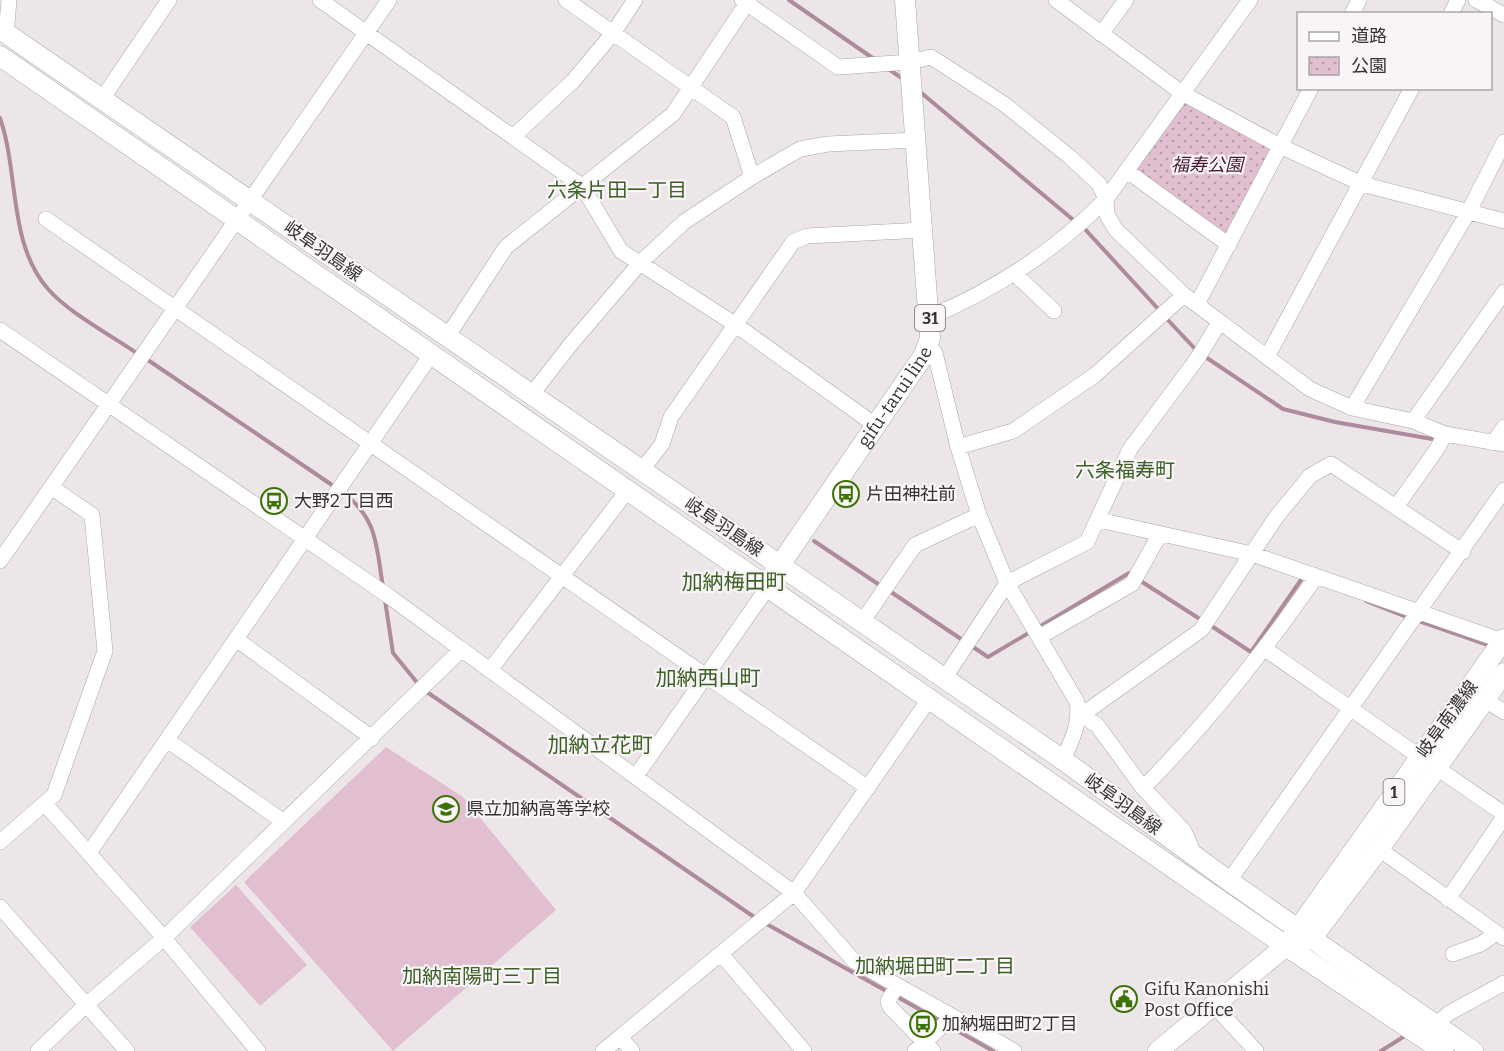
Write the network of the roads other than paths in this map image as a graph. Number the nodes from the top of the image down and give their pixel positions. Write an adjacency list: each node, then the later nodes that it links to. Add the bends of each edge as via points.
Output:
1 (9, 0): 14 (street)
2 (169, 0): 24 (street)
3 (320, 0): 15 (street)
4 (389, 0): 15 (street)
5 (566, 0): 16 (street)
6 (635, 0): 16 (street)
7 (905, 0): 19 (main road, gifu-tarui line / 31)
8 (1056, 0): 17 (street)
9 (1126, 0): 17 (street)
10 (1250, 0): 23 (street)
11 (1476, 0): 13 (street)
12 (746, 1): 19 (street, via 838,67); 20 (street)
13 (1504, 15)
14 (3, 31): 24 (main road, 岐阜羽島線)
15 (367, 32): 25 (street); 34 (street)
16 (614, 32): 20 (street); 25 (street, via 573,81)
17 (1101, 33): 23 (street)
18 (0, 56): 37 (main road, 岐阜羽島線)
19 (910, 62): 26 (main road, gifu-tarui line / 31); 33 (street, via 931,57 1004,104 1099,184)
20 (691, 86): 30 (street, via 733,117); 32 (street, via 673,114)
21 (1310, 90): 28 (street)
22 (1411, 90): 31 (street)
23 (1182, 93): 28 (street); 29 (street)
24 (102, 99): 34 (main road, 岐阜羽島線)
25 (514, 136): 32 (street)
26 (916, 140): 30 (street, via 800,149); 39 (main road, gifu-tarui line / 31)
27 (1504, 142): 35 (street)
28 (1280, 146): 31 (street); 40 (street)
29 (1127, 171): 33 (street); 40 (street)
30 (752, 177): 41 (street, via 684,222)
31 (1362, 184): 35 (street); 55 (street)
32 (582, 186): 41 (street, via 621,251); 52 (street, via 506,247)
33 (1106, 199): 42 (street); 44 (street, via 1107,215 1116,230)
34 (249, 201): 37 (street); 52 (main road, 岐阜羽島線)
35 (1468, 211): 38 (street); 58 (street)
36 (46, 219): 46 (street)
37 (236, 220): 46 (street); 54 (main road, 岐阜羽島線)
38 (1504, 220)
39 (923, 230): 48 (main road, gifu-tarui line / 31); 50 (street, via 807,236 793,242)
40 (1229, 245): 45 (street)
41 (640, 263): 50 (street); 56 (street)
42 (1015, 274): 47 (street); 48 (street)
43 (1504, 292): 59 (street)
44 (1184, 294): 45 (street); 65 (street, via 1095,375 1013,431)
45 (1197, 304): 49 (street)
46 (174, 308): 57 (street); 64 (street)
47 (1054, 311)
48 (930, 317): 53 (main road, gifu-tarui line / 31)
49 (1219, 323): 55 (street); 72 (street, via 1130,449)
50 (736, 325): 60 (street); 66 (street, via 671,417 662,444)
51 (0, 330): 57 (street)
52 (447, 337): 56 (main road, 岐阜羽島線)
53 (928, 345): 60 (main road, gifu-tarui line / 31); 65 (street, via 935,353)
54 (431, 355): 64 (street); 68 (main road, 岐阜羽島線)
55 (1267, 357): 58 (street, via 1310,389)
56 (532, 394): 66 (main road, 岐阜羽島線)
57 (107, 403): 67 (street); 74 (street)
58 (1352, 408): 59 (street)
59 (1413, 421): 62 (street)
60 (875, 425): 78 (main road, gifu-tarui line / 31)
61 (1504, 427): 63 (street)
62 (1445, 434): 63 (street); 70 (street)
63 (1498, 443)
64 (369, 444): 74 (street); 80 (street)
65 (958, 447): 71 (street)
66 (641, 471): 78 (main road, 岐阜羽島線)
67 (51, 487): 77 (street); 107 (street, via 92,515 105,651 54,795)
68 (628, 489): 80 (street); 82 (main road, 岐阜羽島線)
69 (1504, 490): 75 (street)
70 (1396, 507): 75 (street); 76 (street, via 1331,464 1310,476)
71 (979, 515): 81 (street); 84 (street, via 915,544)
72 (1099, 520): 73 (street); 81 (street, via 1088,543)
73 (1160, 534): 76 (street); 85 (street, via 1132,584)
74 (305, 540): 86 (street); 88 (street)
75 (1463, 552): 83 (street)
76 (1252, 554): 79 (street); 98 (street, via 1201,630)
77 (0, 561)
78 (778, 564): 82 (main road, gifu-tarui line / 31); 84 (main road, 岐阜羽島線)
79 (1314, 575): 83 (street); 89 (street)
80 (562, 576): 90 (street); 92 (street)
81 (1007, 582): 85 (street); 93 (street)
82 (768, 587): 92 (street); 94 (main road, 岐阜羽島線)
83 (1419, 611): 87 (street); 96 (street)
84 (862, 622): 93 (main road, 岐阜羽島線)
85 (1039, 637): 98 (street, via 1077,702)
86 (236, 639): 99 (street); 100 (street)
87 (1503, 640): 101 (main road, 岐阜南濃線 / 1)
88 (462, 649): 90 (street); 99 (street)
89 (1265, 649): 96 (street); 106 (street, via 1194,736)
90 (490, 670): 104 (street)
91 (1504, 674): 95 (main road, 岐阜南濃線 / 1)
92 (706, 675): 104 (street); 105 (street)
93 (944, 679): 102 (main road, 岐阜羽島線)
94 (930, 698): 105 (street); 121 (main road, 岐阜羽島線)
95 (1486, 700): 97 (street); 103 (main road, 岐阜南濃線 / 1)
96 (1350, 708): 101 (street); 114 (street)
97 (1504, 712)
98 (1079, 714): 102 (street); 106 (street, via 1097,725)
99 (372, 738): 109 (street)
100 (166, 740): 109 (street); 112 (street)
101 (1420, 757): 118 (main road, 岐阜南濃線 / 1)
102 (1063, 760): 113 (main road, 岐阜羽島線)
103 (1437, 768): 108 (street); 111 (main road, 岐阜南濃線 / 1)
104 (636, 776): 115 (street)
105 (868, 788): 115 (street)
106 (1143, 788): 113 (street, via 1184,831)
107 (45, 804): 110 (street); 112 (street)
108 (1504, 815): 116 (street)
109 (284, 822): 120 (street)
110 (0, 842)
111 (1379, 849): 116 (street); 118 (main road, 岐阜南濃線 / 1)
112 (89, 853): 120 (street)
113 (1196, 857): 114 (main road, 岐阜羽島線)
114 (1229, 881): 118 (main road, 岐阜羽島線)
115 (794, 893): 122 (street); 125 (street, via 854,961)
116 (1448, 899): 119 (street)
117 (0, 907): 127 (street)
118 (1304, 933): 121 (main road); 129 (main road, 岐阜羽島線)
119 (1500, 935): 123 (street)
120 (164, 938): 127 (street); 134 (street)
121 (1286, 946): 126 (main road); 141 (main road, 岐阜羽島線)
122 (721, 954): 130 (street); 137 (street)
123 (1452, 954)
124 (1504, 983): 129 (street, via 1449,1013)
125 (893, 993): 128 (street); 131 (street, via 890,1007)
126 (1212, 1003): 139 (main road); 140 (street)
127 (86, 1005): 132 (street); 133 (street)
128 (946, 1023): 131 (street); 138 (street)
129 (1436, 1025): 142 (main road, 岐阜羽島線)
130 (620, 1037): 135 (street); 136 (street)
131 (924, 1048)
132 (38, 1051)
133 (127, 1051)
134 (258, 1051)
135 (603, 1051)
136 (632, 1051)
137 (804, 1051)
138 (1014, 1051)
139 (1158, 1051)
140 (1256, 1051)
141 (1443, 1051)
142 (1473, 1051)

